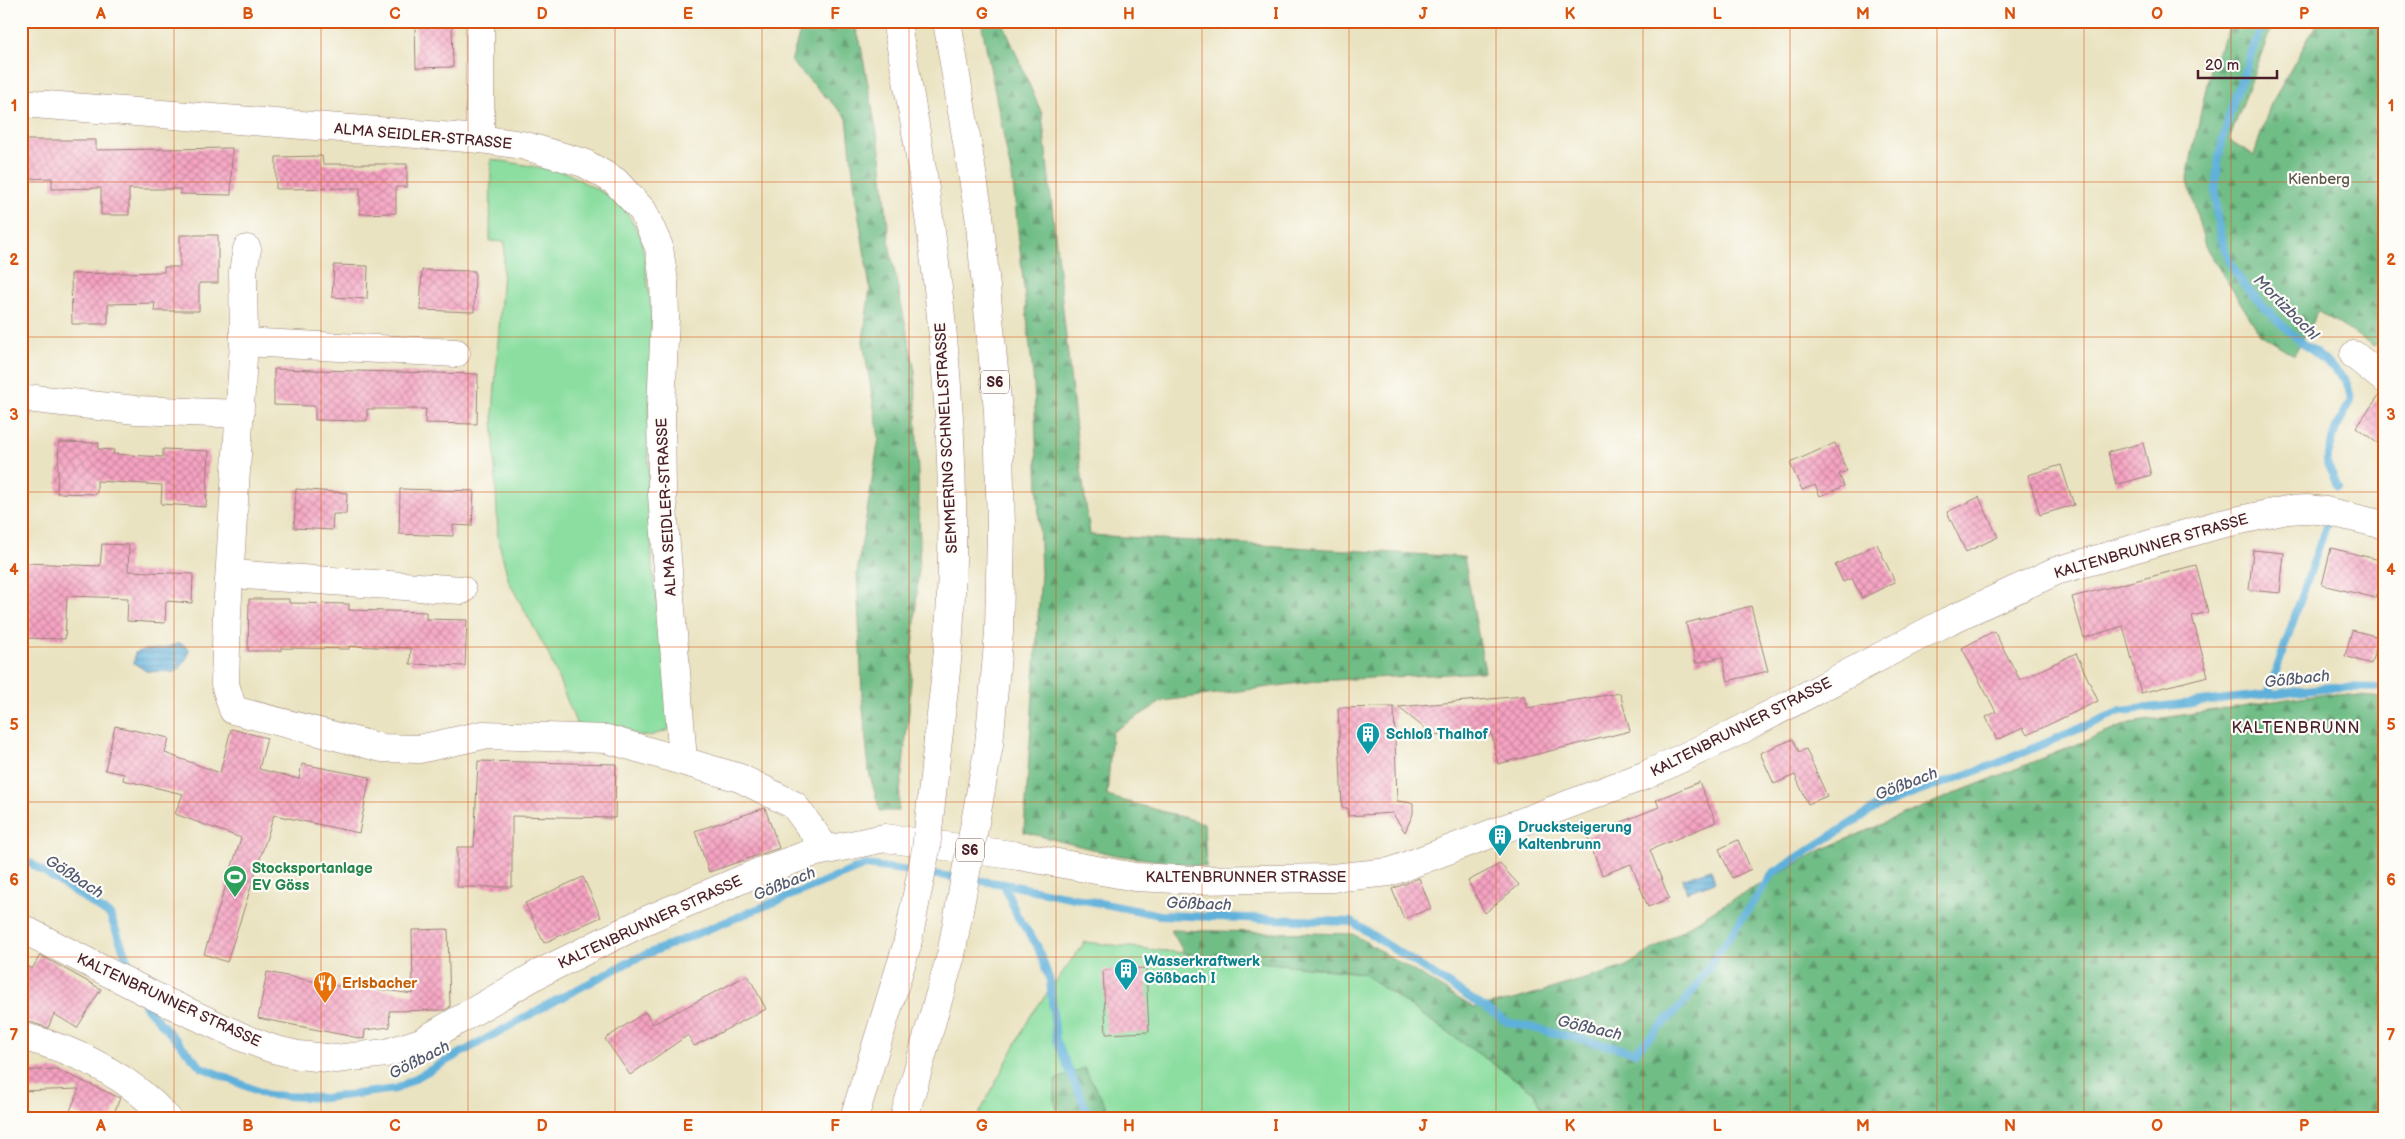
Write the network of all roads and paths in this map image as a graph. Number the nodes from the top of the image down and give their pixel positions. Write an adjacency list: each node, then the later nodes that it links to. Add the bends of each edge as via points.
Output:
1 (480, 21): 5 (main road)
2 (896, 21): 21 (main road, SEMMERING SCHNELLSTRASSE, bridge, via 930,222 943,339 952,520 949,634 926,849 907,945)
3 (947, 21): 22 (main road, S6, bridge, via 979,215 998,411 1002,527 1000,622 989,745 951,955)
4 (21, 102): 5 (main road, ALMA SEIDLER-STRASSE)
5 (480, 139): 16 (main road, ALMA SEIDLER-STRASSE, via 522,145 584,163 615,181 643,211 659,247 665,309 662,495)
6 (247, 249): 7 (main road, via 243,272)
7 (244, 342): 8 (main road); 12 (main road)
8 (456, 353)
9 (2354, 355): 10 (main road)
10 (2384, 379)
11 (35, 399): 12 (main road, via 136,410)
12 (240, 414): 14 (main road)
13 (2384, 525): 17 (main road, KALTENBRUNNER STRASSE, via 2326,511 2287,510 2217,525 2056,571 1948,620 1735,733 1646,775 1390,872 1332,878 1144,878 1019,856 885,838)
14 (231, 574): 15 (main road); 16 (main road, via 226,684 233,710 382,748 419,749 483,735 607,739)
15 (462, 590)
16 (683, 760): 17 (main road, via 740,778 794,805)
17 (826, 849): 18 (main road, KALTENBRUNNER STRASSE, via 760,872 649,919 538,974 421,1042 337,1069 244,1038)
18 (21, 928)
19 (21, 1036): 20 (main road, via 49,1043 96,1062 127,1083)
20 (167, 1118)
21 (854, 1118)
22 (904, 1118)

